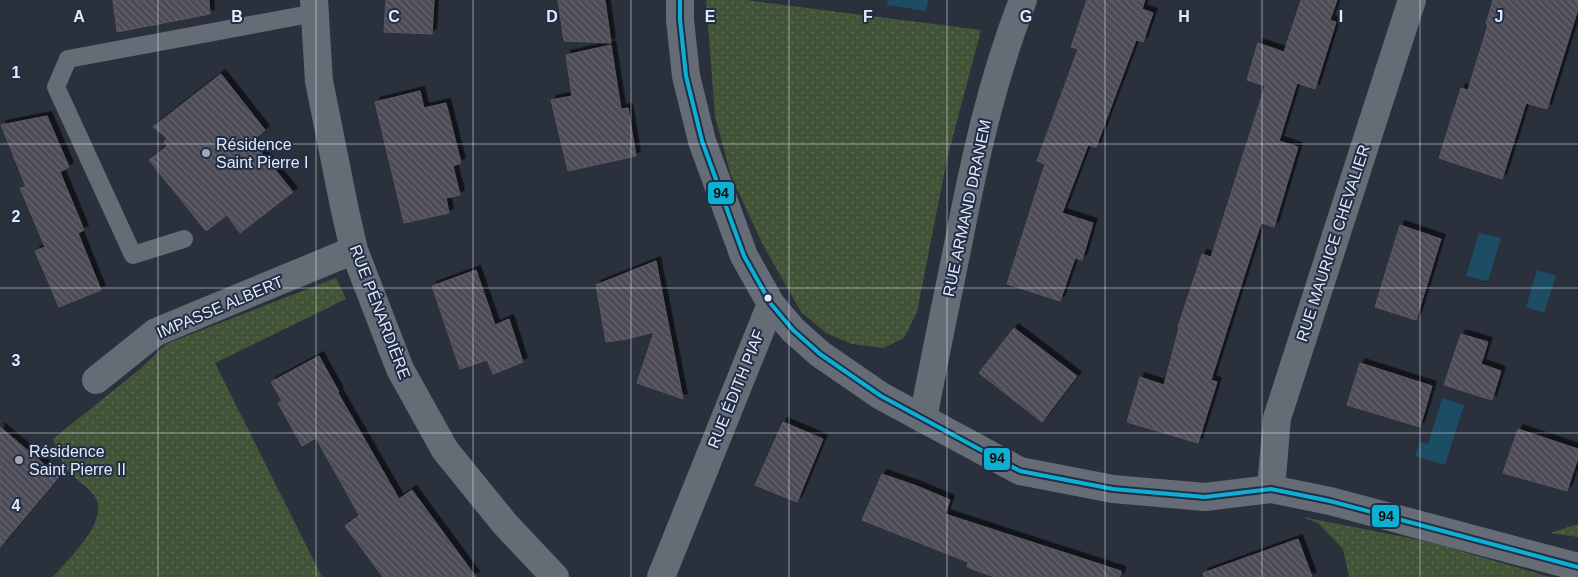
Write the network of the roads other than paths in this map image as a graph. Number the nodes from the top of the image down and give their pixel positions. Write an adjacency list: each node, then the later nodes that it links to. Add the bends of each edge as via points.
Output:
1 (680, 0): 7 (street, via 686,76 702,141 744,256)
2 (1023, 0): 9 (street, RUE ARMAND DRANEM, via 993,92 972,175)
3 (1412, 0): 10 (street, RUE MAURICE CHEVALIER, via 1277,418)
4 (314, 7): 5 (lane, via 68,59 56,87 133,255); 6 (street, RUE PÉNARDIÈRE, via 319,81)
5 (184, 239)
6 (354, 250): 8 (street, IMPASSE ALBERT, via 156,332); 14 (street, RUE PÉNARDIÈRE, via 400,369 445,450 505,524)
7 (771, 304): 9 (street, via 792,330 820,354); 15 (street, RUE ÉDITH PIAF)
8 (96, 380)
9 (923, 420): 10 (street, via 1020,471 1104,488 1205,497)
10 (1271, 489): 12 (street, via 1330,501)
11 (1578, 552): 12 (street)
12 (1546, 560): 13 (street)
13 (1578, 567)
14 (555, 577)
15 (661, 577)

